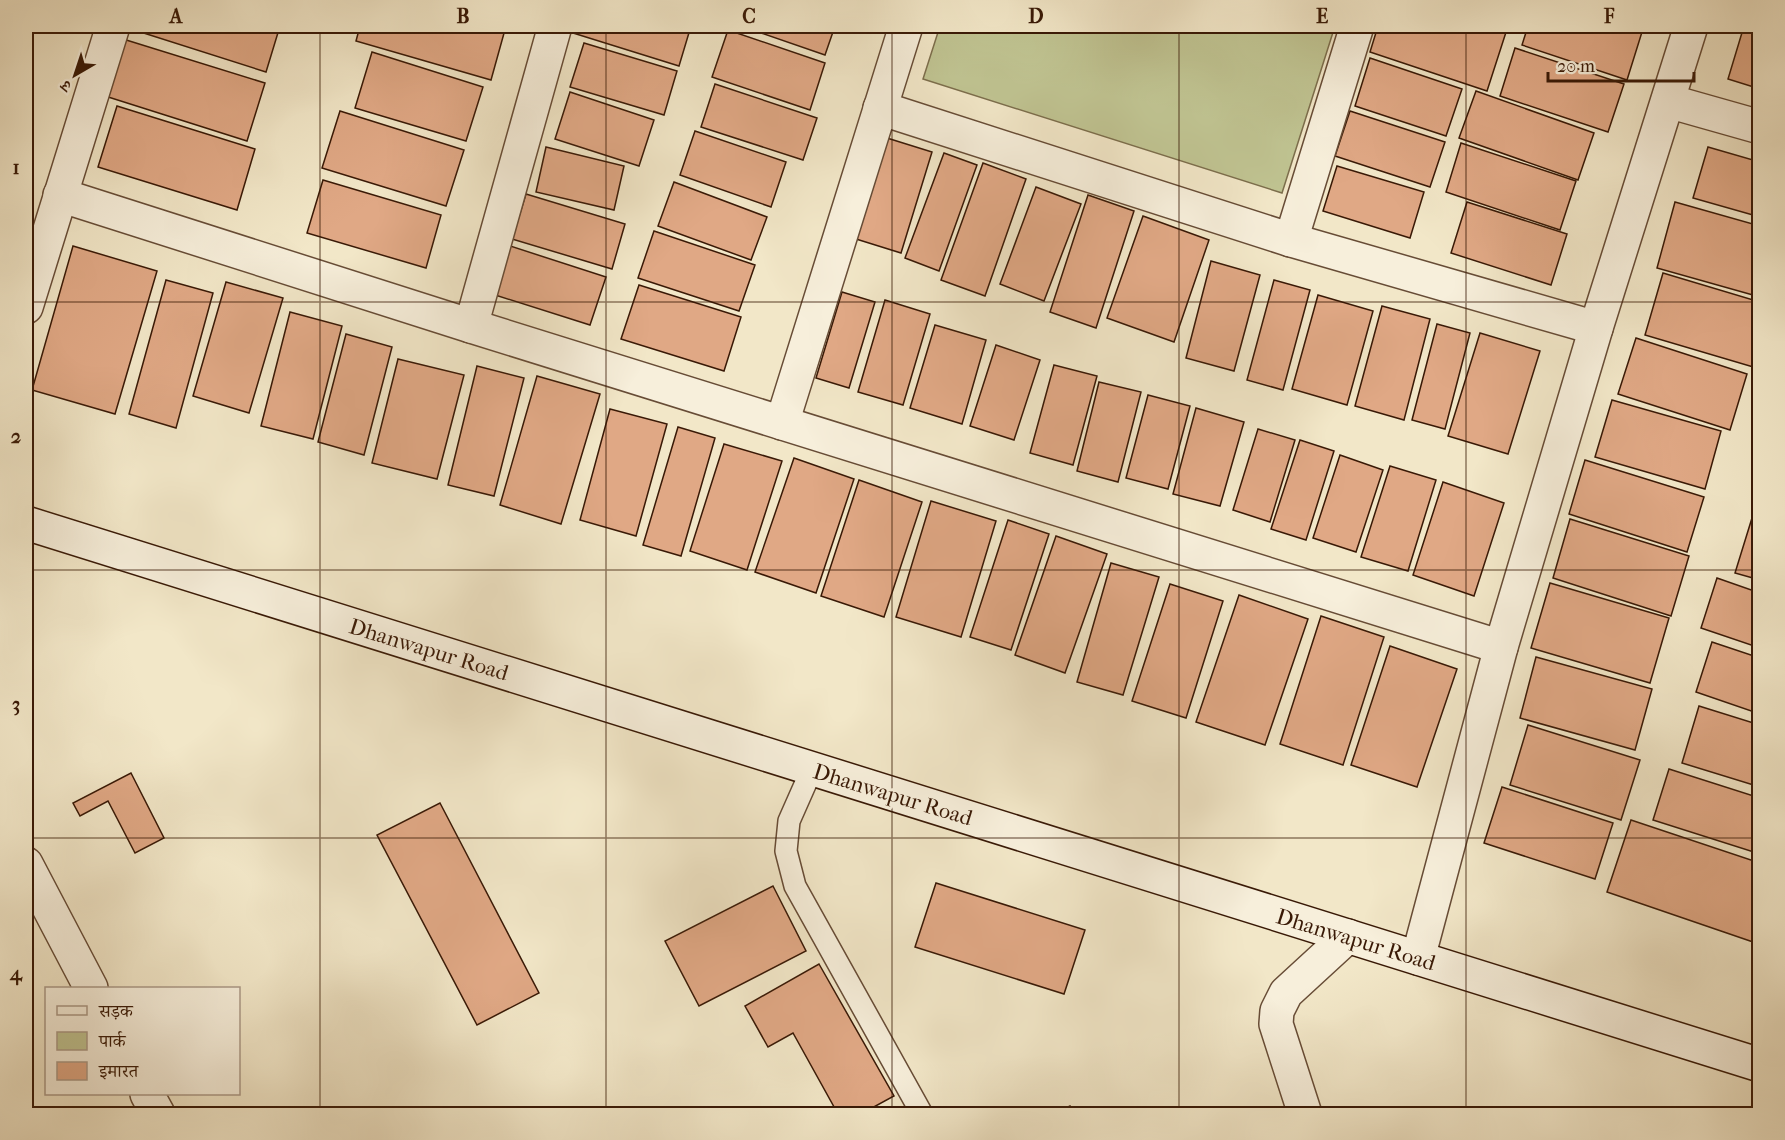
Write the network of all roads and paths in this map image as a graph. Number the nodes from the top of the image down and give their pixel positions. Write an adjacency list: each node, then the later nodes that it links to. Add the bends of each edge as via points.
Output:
1 (113, 26): 9 (street)
2 (555, 26): 12 (street)
3 (906, 26): 7 (street)
4 (1357, 26): 10 (street)
5 (1691, 26): 6 (street)
6 (1668, 101): 8 (street); 13 (street)
7 (880, 108): 10 (street); 14 (street)
8 (1760, 127)
9 (60, 195): 11 (street); 12 (street)
10 (1291, 240): 13 (street)
11 (26, 307)
12 (471, 326): 14 (street)
13 (1596, 328): 16 (street)
14 (782, 423): 16 (street)
15 (26, 523): 17 (street, Dhanwapur Road)
16 (1500, 647): 20 (street)
17 (813, 769): 19 (street, Dhanwapur Road); 25 (lane, via 789,821 786,851 795,886)
18 (26, 864): 21 (street)
19 (1348, 936): 20 (street, Dhanwapur Road); 26 (street, via 1286,993 1277,1011 1276,1024)
20 (1418, 958): 22 (street, Dhanwapur Road)
21 (90, 987)
22 (1760, 1065)
23 (148, 1095): 24 (street)
24 (158, 1114)
25 (922, 1114)
26 (1305, 1114)

